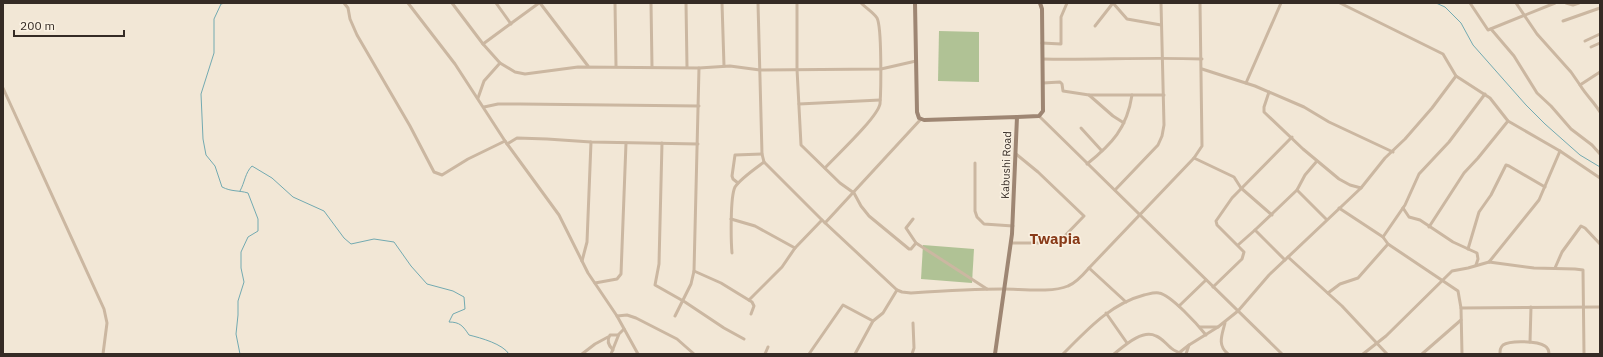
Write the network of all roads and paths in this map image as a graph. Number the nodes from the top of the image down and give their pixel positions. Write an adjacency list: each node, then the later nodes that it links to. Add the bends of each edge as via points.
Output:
1 (344, 3): 78 (street, via 356,35 434,172 442,175 468,159)
2 (408, 3): 65 (street)
3 (452, 3): 37 (street)
4 (496, 3): 29 (street)
5 (539, 3): 29 (street); 44 (street)
6 (615, 3): 45 (street)
7 (651, 3): 47 (street)
8 (686, 3): 48 (street)
9 (722, 3): 46 (street)
10 (758, 3): 53 (street)
11 (797, 3): 51 (street)
12 (861, 3): 50 (street, via 878,19)
13 (915, 3): 42 (main road)
14 (1040, 3): 35 (main road)
15 (1067, 3): 35 (street, via 1061,16 1061,44)
16 (1113, 3): 30 (street, via 1127,19); 31 (street)
17 (1161, 3): 30 (street)
18 (1200, 3): 41 (street)
19 (1281, 3): 57 (street)
20 (1340, 3): 55 (street, via 1443,54)
21 (1470, 3): 32 (street, via 1488,30)
22 (1516, 3): 27 (street)
23 (1555, 3): 27 (street)
24 (1566, 3): 25 (street)
25 (1579, 3)
26 (1600, 8): 28 (street)
27 (1524, 16): 32 (street); 58 (street)
28 (1562, 22)
29 (511, 24): 37 (street)
30 (1162, 25): 39 (street)
31 (1095, 26)
32 (1491, 29): 88 (street, via 1514,56 1537,93 1571,129)
33 (1600, 34): 34 (street)
34 (1585, 41)
35 (1042, 43): 40 (main road)
36 (1600, 43): 38 (street)
37 (483, 44): 43 (street)
38 (1591, 47)
39 (1163, 57): 40 (street); 41 (street); 64 (street)
40 (1043, 59): 56 (main road)
41 (1202, 59): 52 (street)
42 (916, 61): 50 (street); 73 (main road, via 917,112)
43 (500, 63): 44 (street, via 515,72 525,74); 65 (street, via 484,81)
44 (588, 66): 45 (street)
45 (616, 66): 47 (street)
46 (724, 66): 49 (street); 53 (street)
47 (652, 67): 48 (street)
48 (687, 67): 49 (street)
49 (699, 68): 69 (street)
50 (881, 68): 51 (street); 66 (street)
51 (797, 69): 53 (street); 67 (street)
52 (1202, 69): 57 (street); 89 (street, via 1203,138 1202,146)
53 (760, 70): 86 (street)
54 (1600, 72): 58 (street)
55 (1456, 76): 61 (street); 85 (street)
56 (1043, 83): 62 (street, via 1060,82 1063,91); 71 (main road, via 1043,111)
57 (1246, 83): 60 (street)
58 (1580, 85): 70 (street)
59 (3, 88): 170 (street, via 104,309 107,323)
60 (1269, 92): 77 (street, via 1264,112); 85 (street)
61 (1485, 94): 74 (street); 104 (street, via 1449,142 1419,174)
62 (1089, 95): 63 (street); 75 (street)
63 (1132, 95): 64 (street); 75 (street)
64 (1164, 95): 100 (street, via 1164,125 1158,145)
65 (478, 98): 68 (street)
66 (880, 100): 67 (street); 94 (street, via 879,108 873,117)
67 (798, 104): 94 (street, via 802,144)
68 (484, 106): 69 (street); 78 (street)
69 (699, 106): 82 (street)
70 (1600, 112)
71 (1039, 116): 72 (main road); 93 (street)
72 (1017, 117): 73 (main road, Kabushi Road); 87 (main road, Kabushi Road)
73 (921, 119): 102 (street)
74 (1508, 121): 84 (street); 113 (street, via 1464,173)
75 (1124, 123): 83 (street)
76 (1081, 128): 83 (street)
77 (1292, 137): 90 (street); 98 (street)
78 (506, 142): 79 (street, via 517,138); 125 (street, via 558,215)
79 (591, 142): 80 (street); 125 (street, via 587,242)
80 (626, 143): 81 (street); 133 (street, via 621,274 617,279)
81 (662, 143): 82 (street); 140 (street, via 659,264 655,285)
82 (698, 144): 130 (street)
83 (1102, 151): 93 (street)
84 (1560, 151): 95 (street); 97 (street)
85 (1393, 152): 99 (street)
86 (762, 154): 91 (street); 96 (street, via 735,155 732,176)
87 (1016, 154): 112 (main road, Kabushi Road); 117 (street, via 1084,216 1058,243)
88 (1600, 154)
89 (1194, 158): 98 (street, via 1234,177); 105 (street)
90 (1317, 161): 99 (street, via 1346,183); 101 (street)
91 (764, 162): 96 (street); 110 (street)
92 (975, 163): 112 (street, via 977,217 984,224)
93 (1087, 164): 100 (street)
94 (825, 168): 102 (street)
95 (1600, 178)
96 (738, 183): 107 (street, via 734,189)
97 (1545, 187): 122 (street, via 1506,165 1479,212); 126 (street, via 1539,200)
98 (1241, 188): 106 (street); 120 (street, via 1216,221)
99 (1361, 188): 103 (street)
100 (1115, 190): 105 (street)
101 (1297, 190): 106 (street); 109 (street)
102 (854, 193): 111 (street); 116 (street, via 869,216 908,248)
103 (1339, 208): 109 (street); 115 (street)
104 (1403, 208): 113 (street, via 1409,217 1420,220); 115 (street)
105 (1140, 214): 128 (street); 131 (street)
106 (1272, 215): 114 (street)
107 (731, 219): 121 (street, via 755,226); 123 (street)
108 (913, 219): 116 (street, via 906,229)
109 (1326, 219): 124 (street)
110 (822, 220): 111 (street); 121 (street)
111 (825, 223): 137 (street)
112 (1012, 226): 117 (main road, Kabushi Road)
113 (1430, 227): 122 (street, via 1453,242)
114 (1255, 230): 120 (street); 124 (street)
115 (1382, 237): 118 (street)
116 (916, 243): 135 (street)
117 (1011, 243): 136 (main road, Kabushi Road)
118 (1388, 244): 132 (street); 138 (street, via 1358,278 1340,284)
119 (1600, 244): 129 (street, via 1581,226 1562,252)
120 (1238, 245): 134 (street, via 1244,256)
121 (795, 248): 139 (street, via 782,267)
122 (1468, 248): 127 (street, via 1478,253)
123 (732, 253)
124 (1287, 259): 138 (street); 147 (street, via 1269,275)
125 (582, 261): 133 (street)
126 (1489, 262): 127 (street); 129 (street)
127 (1476, 265): 132 (street, via 1452,271)
128 (1089, 268): 136 (street, via 1075,282 1063,288); 141 (street)
129 (1555, 268): 146 (street, via 1583,270)
130 (694, 271): 139 (street, via 721,282); 140 (street)
131 (1206, 280): 134 (street); 142 (street)
132 (1441, 280): 145 (street, via 1458,291); 165 (street, via 1392,331)
133 (595, 283): 150 (street)
134 (1213, 287): 147 (street)
135 (988, 289): 136 (street); 137 (street, via 910,293)
136 (1004, 289): 179 (main road, Kabushi Road)
137 (897, 290): 153 (street, via 883,313)
138 (1328, 293): 165 (street)
139 (749, 300): 149 (street, via 754,305)
140 (683, 301): 151 (street); 162 (street)
141 (1126, 302): 142 (street, via 1158,292); 148 (street)
142 (1179, 306): 156 (street)
143 (1531, 307): 145 (street); 146 (street); 163 (street)
144 (1600, 307): 146 (street)
145 (1461, 308): 152 (street)
146 (1584, 308): 191 (street)
147 (1238, 311): 154 (street); 184 (street)
148 (1106, 313): 164 (street); 180 (street)
149 (751, 314)
150 (617, 316): 158 (street); 174 (street, via 627,315 636,318 677,339)
151 (675, 316)
152 (1461, 319): 187 (street); 188 (street)
153 (873, 321): 176 (street, via 843,305); 177 (street)
154 (1225, 322): 157 (street); 183 (street, via 1221,346)
155 (913, 323): 178 (street)
156 (1200, 327): 157 (street); 160 (street)
157 (1218, 327): 160 (street)
158 (624, 329): 159 (street); 173 (street)
159 (618, 335): 161 (street); 168 (street)
160 (1206, 335): 166 (street)
161 (608, 337): 168 (street); 171 (street)
162 (744, 339)
163 (1530, 342): 189 (street, via 1505,344 1501,347); 190 (street, via 1545,345)
164 (1127, 343): 169 (street, via 1146,335 1153,335 1160,337 1172,350); 181 (street)
165 (1376, 343): 185 (street); 186 (street)
166 (1189, 345): 169 (street); 182 (street)
167 (768, 347): 175 (street)
168 (613, 350): 172 (street)
169 (1181, 353)
170 (102, 354)
171 (582, 354)
172 (611, 354)
173 (638, 354)
174 (694, 354)
175 (765, 354)
176 (809, 354)
177 (855, 354)
178 (912, 354)
179 (995, 354)
180 (1063, 354)
181 (1114, 354)
182 (1186, 354)
183 (1228, 354)
184 (1282, 354)
185 (1363, 354)
186 (1387, 354)
187 (1422, 354)
188 (1462, 354)
189 (1500, 354)
190 (1549, 354)
191 (1584, 354)

